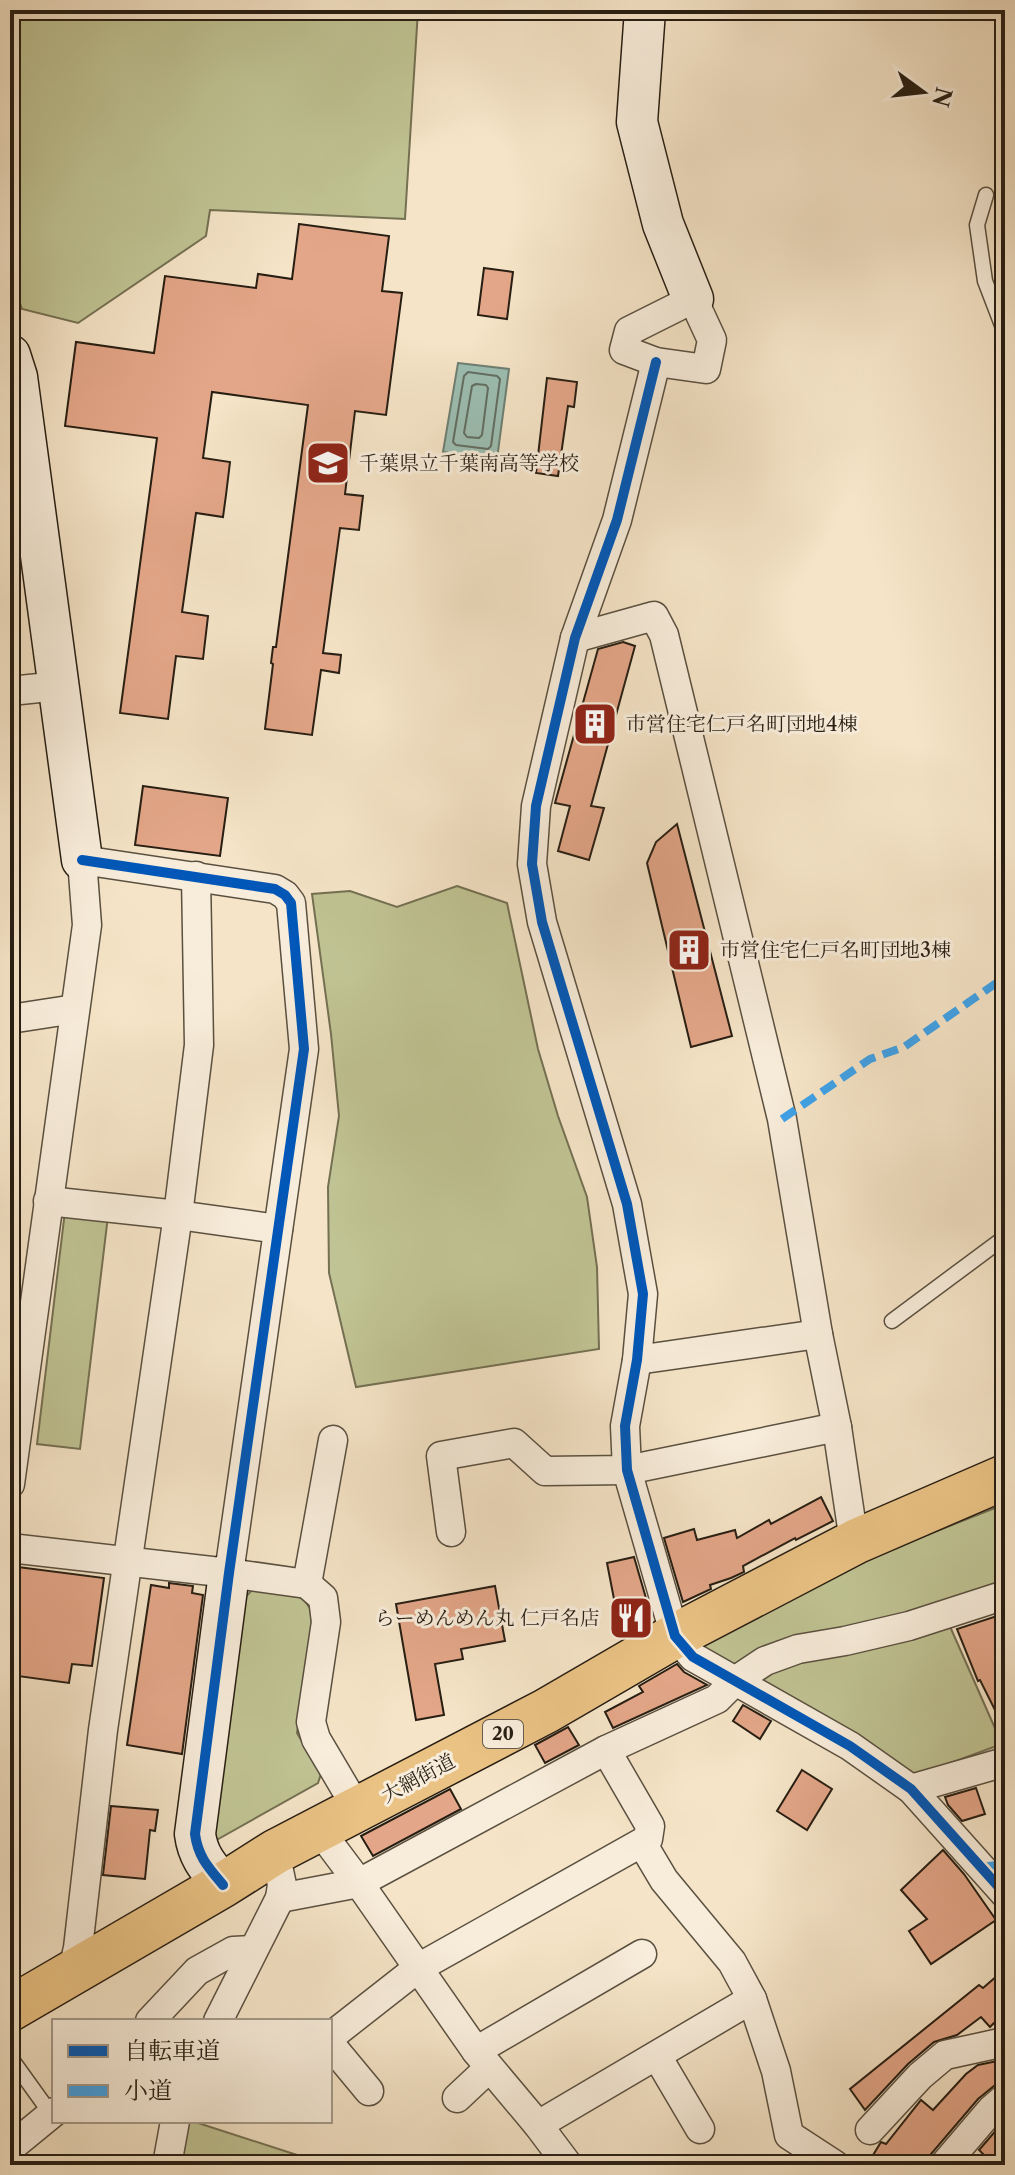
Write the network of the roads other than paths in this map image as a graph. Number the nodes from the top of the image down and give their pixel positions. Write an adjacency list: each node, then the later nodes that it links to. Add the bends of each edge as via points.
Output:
1 (645, 10): 3 (street, via 637,122 663,224)
2 (986, 195): 4 (lane, via 977,225 985,281)
3 (693, 299): 6 (street, via 712,340 706,369); 6 (street, via 629,331 624,350)
4 (1005, 333)
5 (10, 355): 8 (street)
6 (656, 362): 7 (street, via 617,520)
7 (575, 638): 19 (street, via 654,616 664,635 782,1119); 20 (street, via 536,806 532,864 542,922 627,1204 643,1294)
8 (59, 686): 9 (street); 10 (street)
9 (10, 691)
10 (82, 860): 11 (street); 12 (street, via 87,925)
11 (196, 876): 15 (street, via 199,1045); 16 (street, via 275,889 291,903 304,1049)
12 (75, 1009): 13 (street); 14 (street)
13 (10, 1019)
14 (48, 1201): 15 (street); 21 (street)
15 (178, 1215): 16 (street); 30 (street)
16 (278, 1229): 31 (street)
17 (1005, 1237): 18 (lane)
18 (892, 1321)
19 (818, 1334): 20 (street); 22 (street)
20 (637, 1360): 24 (street, via 625,1426)
21 (18, 1369): 26 (street)
22 (837, 1427): 24 (street); 28 (street)
23 (333, 1440): 32 (street)
24 (627, 1470): 27 (street, via 545,1471 514,1443 441,1456); 34 (street)
25 (1005, 1477): 28 (main road, 大網街道 / 20)
26 (10, 1484)
27 (451, 1532)
28 (857, 1541): 34 (main road, 大網街道 / 20)
29 (10, 1548): 30 (street)
30 (128, 1562): 31 (street); 50 (street)
31 (229, 1573): 32 (street); 44 (street, via 195,1834 197,1849)
32 (307, 1584): 39 (street, via 323,1598 326,1622 311,1722)
33 (1005, 1595): 35 (street, via 909,1626 798,1649 765,1661)
34 (675, 1636): 35 (street, via 693,1657); 39 (main road, 大網街道 / 20)
35 (735, 1681): 36 (street, via 717,1699); 38 (street, via 850,1746)
36 (606, 1750): 41 (street, via 650,1826); 43 (street)
37 (1005, 1762): 38 (street)
38 (911, 1789): 45 (street)
39 (358, 1810): 40 (main road, 大網街道 / 20)
40 (320, 1831): 42 (main road, 大網街道 / 20); 43 (street)
41 (642, 1843): 49 (street); 51 (street, via 664,1880 732,1962)
42 (275, 1852): 44 (main road, 大網街道 / 20); 46 (street)
43 (359, 1883): 46 (street); 49 (street)
44 (223, 1885): 50 (main road, 大網街道 / 20)
45 (1005, 1894)
46 (280, 1898): 47 (street)
47 (253, 1950): 53 (street, via 233,1951 197,1971); 54 (street)
48 (642, 1954): 60 (street)
49 (418, 1968): 55 (street); 60 (street)
50 (72, 1974): 52 (main road, 大網街道 / 20)
51 (752, 1999): 58 (street); 74 (street, via 776,2071 789,2135)
52 (10, 2009)
53 (152, 2019)
54 (219, 2019)
55 (332, 2035)
56 (1005, 2039): 69 (street, via 945,2055)
57 (332, 2046): 61 (street)
58 (657, 2056): 67 (street); 68 (street)
59 (10, 2057): 64 (lane)
60 (483, 2060): 62 (street); 67 (street)
61 (369, 2091)
62 (457, 2098)
63 (1005, 2098): 71 (street)
64 (52, 2112)
65 (52, 2114): 70 (street)
66 (175, 2123): 73 (street)
67 (538, 2125): 72 (street)
68 (700, 2129)
69 (870, 2130)
70 (10, 2148)
71 (955, 2161)
72 (565, 2164)
73 (167, 2165)
74 (835, 2165)

